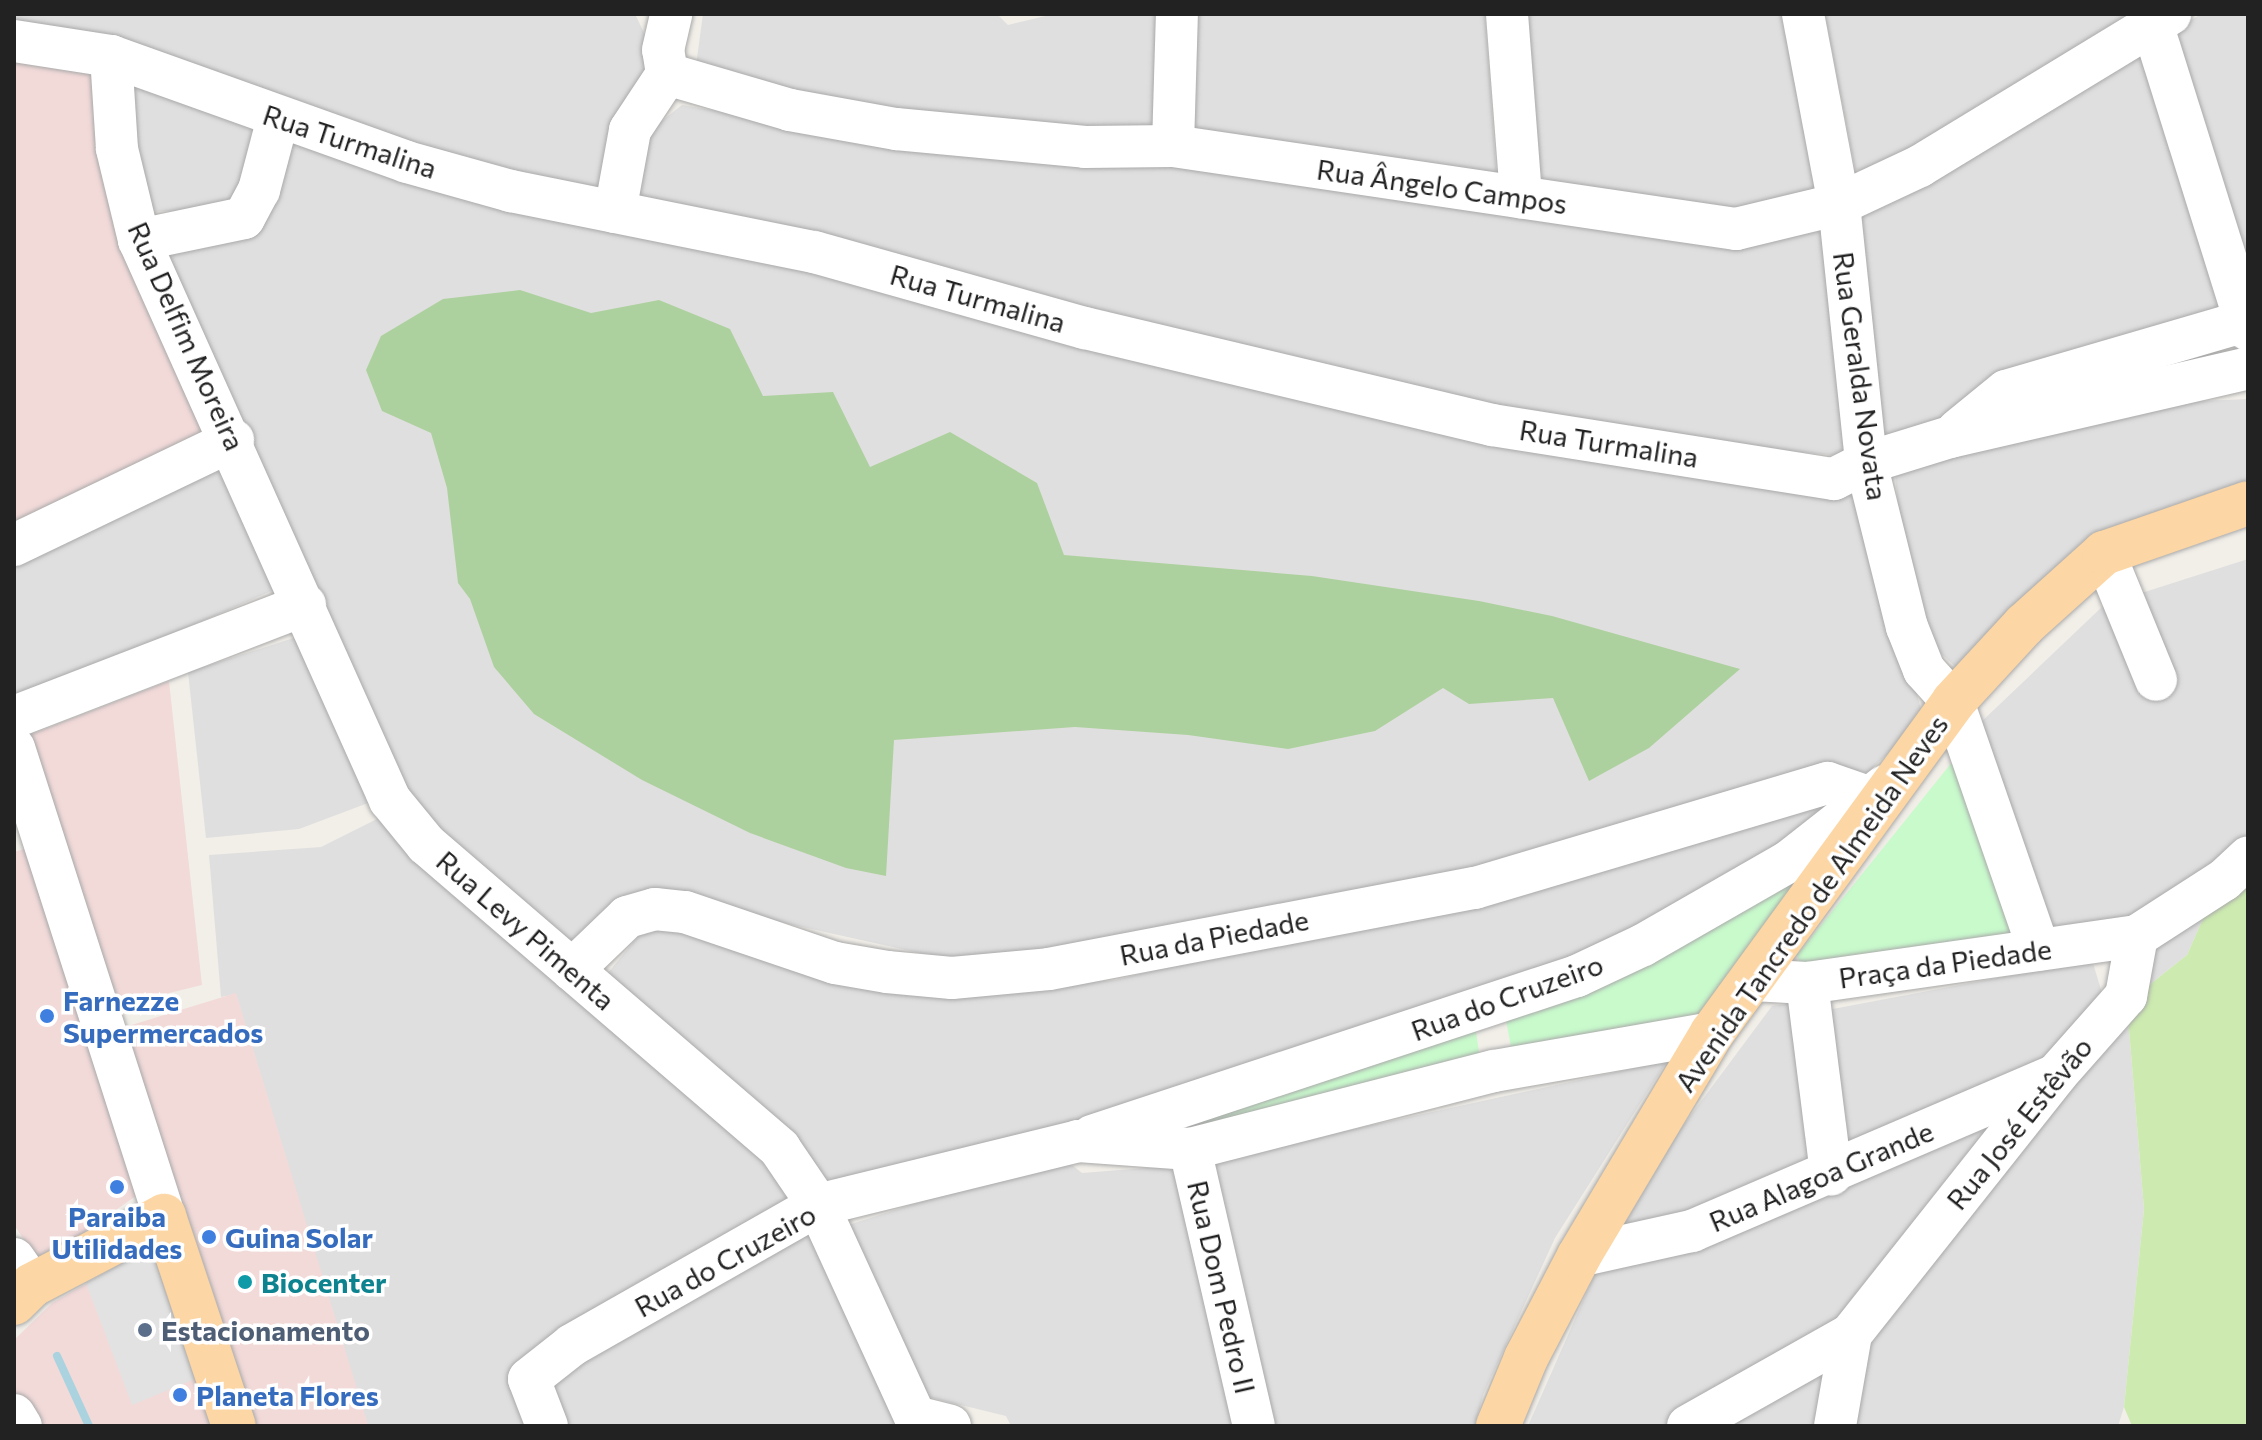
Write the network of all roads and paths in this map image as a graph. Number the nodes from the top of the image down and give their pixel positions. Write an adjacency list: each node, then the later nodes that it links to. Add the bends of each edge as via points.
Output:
1 (1177, 14): 9 (street)
2 (1507, 14): 10 (street)
3 (1803, 14): 11 (street, Rua Geralda Novata)
4 (2157, 18): 11 (street, Rua Ângelo Campos, via 1920,166); 14 (street)
5 (662, 38): 9 (street, Rua Ângelo Campos, via 790,110 896,129 1071,146); 12 (street, via 630,130)
6 (14, 41): 7 (street, Rua Turmalina)
7 (111, 56): 8 (street, Rua Turmalina); 13 (street, Rua Delfim Moreira, via 117,149)
8 (278, 118): 12 (street, Rua Turmalina, via 481,183); 13 (street, via 259,190 244,218)
9 (1173, 146): 10 (street, Rua Ângelo Campos)
10 (1521, 197): 11 (street, Rua Ângelo Campos, via 1736,229)
11 (1839, 204): 18 (street, Rua Geralda Novata)
12 (615, 212): 18 (street, Rua Turmalina, via 814,252 1085,328 1492,425 1834,479)
13 (139, 240): 17 (street, Rua Delfim Moreira)
14 (2246, 326): 15 (street); 16 (street, Rua Turmalina, via 2006,391)
15 (2248, 368): 16 (street, Rua Turmalina)
16 (1950, 437): 18 (street, Rua Turmalina)
17 (233, 440): 20 (street); 22 (street, Rua Delfim Moreira)
18 (1866, 463): 24 (street, Rua Geralda Novata, via 1907,627 1924,670)
19 (2248, 503): 21 (main road, Avenida Tancredo de Almeida Neves)
20 (14, 545)
21 (2104, 553): 23 (street); 24 (main road, Avenida Tancredo de Almeida Neves, via 2024,625)
22 (305, 605): 25 (street); 32 (street, Rua Levy Pimenta, via 390,800 426,844)
23 (2156, 680)
24 (1953, 702): 27 (main road, Avenida Tancredo de Almeida Neves); 31 (street, Rua Geralda Novata)
25 (14, 717)
26 (14, 748): 28 (street)
27 (1883, 786): 32 (street, Rua da Piedade, via 1828,783 1475,888 1049,969 952,978 887,972 835,963 685,912 655,909 627,917); 33 (main road, Avenida Tancredo de Almeida Neves); 35 (street, Rua do Cruzeiro, via 1788,862 1643,945)
28 (29, 835): 43 (street)
29 (2248, 858): 30 (street, via 2224,880)
30 (2137, 936): 31 (street, Praça da Piedade); 38 (street, Rua José Estêvão, via 2126,996)
31 (2039, 950): 34 (street, Praça da Piedade)
32 (572, 970): 42 (street, Rua Levy Pimenta, via 780,1149)
33 (1753, 980): 34 (street, Praça da Piedade); 36 (main road, Avenida Tancredo de Almeida Neves)
34 (1807, 983): 41 (street)
35 (1484, 1010): 37 (street); 39 (street, Rua do Cruzeiro)
36 (1712, 1033): 37 (street, Rua do Cruzeiro); 44 (main road, Avenida Tancredo de Almeida Neves)
37 (1494, 1071): 40 (street, Rua do Cruzeiro)
38 (2056, 1075): 41 (street, Rua Alagoa Grande); 46 (street, Rua José Estêvão)
39 (1078, 1141): 40 (street, Rua do Cruzeiro); 42 (street, Rua do Cruzeiro)
40 (1190, 1149): 52 (street, Rua Dom Pedro II)
41 (1831, 1174): 44 (street, Rua Alagoa Grande, via 1692,1231)
42 (818, 1205): 50 (street, Rua do Cruzeiro, via 572,1345 529,1379); 51 (street, Rua Levy Pimenta, via 915,1417)
43 (164, 1216): 45 (main road); 49 (main road)
44 (1579, 1256): 53 (main road, Avenida Tancredo de Almeida Neves)
45 (20, 1283)
46 (1851, 1334): 54 (street); 55 (street, Rua José Estêvão)
47 (14, 1415): 48 (street)
48 (21, 1426)
49 (234, 1426)
50 (547, 1426)
51 (950, 1426)
52 (1254, 1426)
53 (1498, 1426)
54 (1688, 1426)
55 (1835, 1426)

